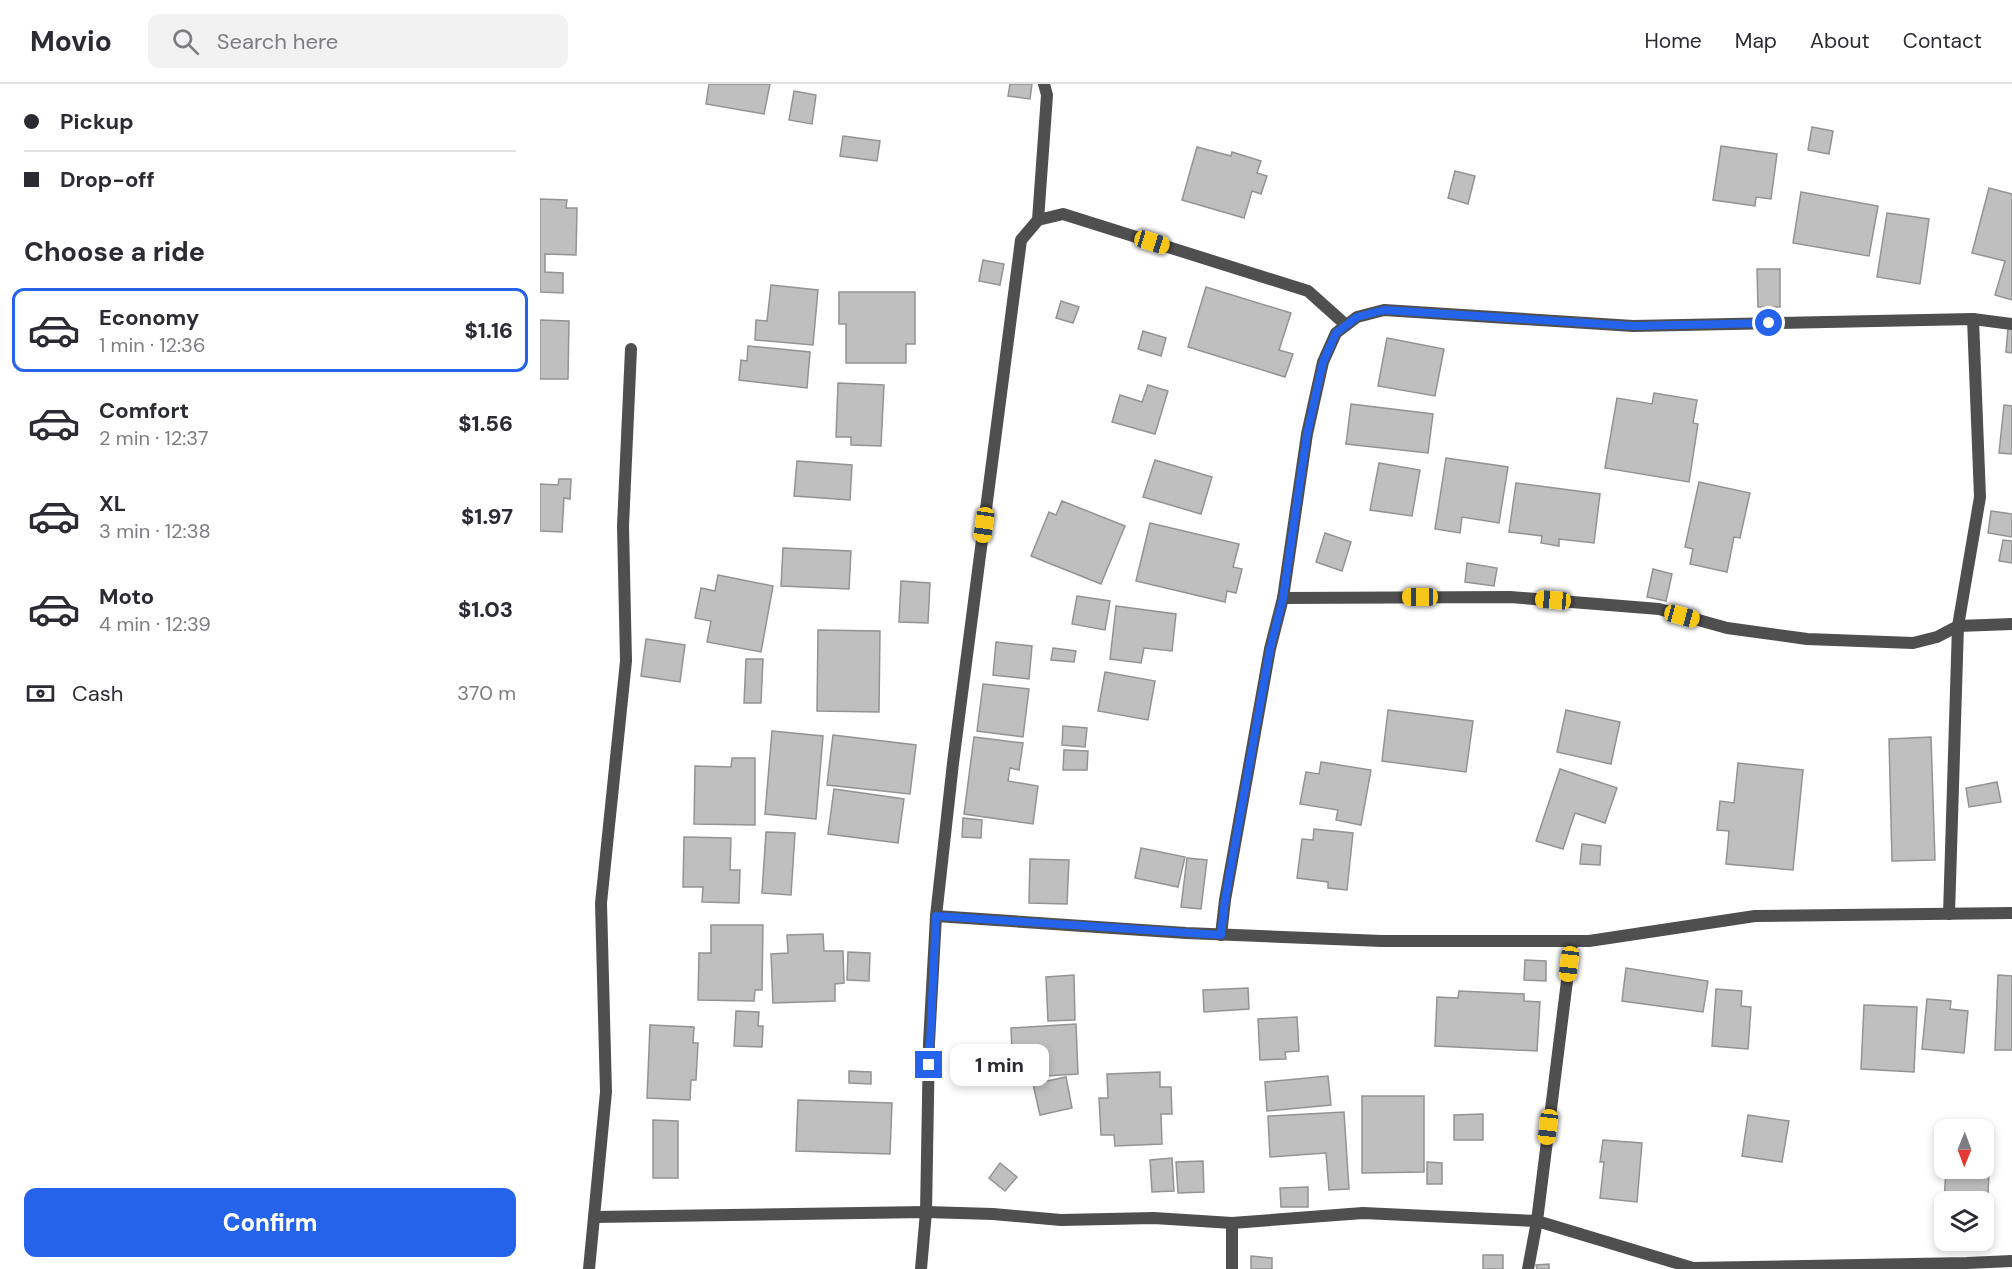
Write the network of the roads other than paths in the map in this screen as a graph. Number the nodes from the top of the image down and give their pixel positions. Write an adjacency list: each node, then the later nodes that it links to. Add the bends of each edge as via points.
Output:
1 (1044, 84): 2 (street, via 1047,95)
2 (1038, 220): 5 (street, via 1063,213 1308,291); 12 (street, via 1021,240)
3 (1973, 319): 4 (street); 5 (street, via 1633,326 1384,310 1357,317); 9 (street, via 1980,496)
4 (2012, 324)
5 (1346, 325): 7 (street, via 1336,333 1323,362 1307,434)
6 (631, 349): 16 (street, via 623,526 626,661 601,903 606,1092)
7 (1283, 598): 9 (street, via 1522,598 1659,609 1727,628 1807,639 1913,643); 13 (street, via 1270,649)
8 (2012, 624): 9 (street)
9 (1958, 626): 11 (street)
10 (2012, 913): 11 (street)
11 (1950, 914): 14 (street, via 1755,916)
12 (936, 916): 13 (street); 15 (street)
13 (1221, 935): 14 (street, via 1382,941)
14 (1572, 941): 17 (street)
15 (926, 1212): 16 (street); 18 (street, via 1060,1220 1154,1218); 21 (street)
16 (594, 1217): 20 (street)
17 (1537, 1221): 18 (street, via 1363,1214); 19 (street, via 1693,1268); 23 (street)
18 (1232, 1223): 22 (street)
19 (2012, 1260)
20 (589, 1269)
21 (921, 1269)
22 (1232, 1269)
23 (1528, 1269)

